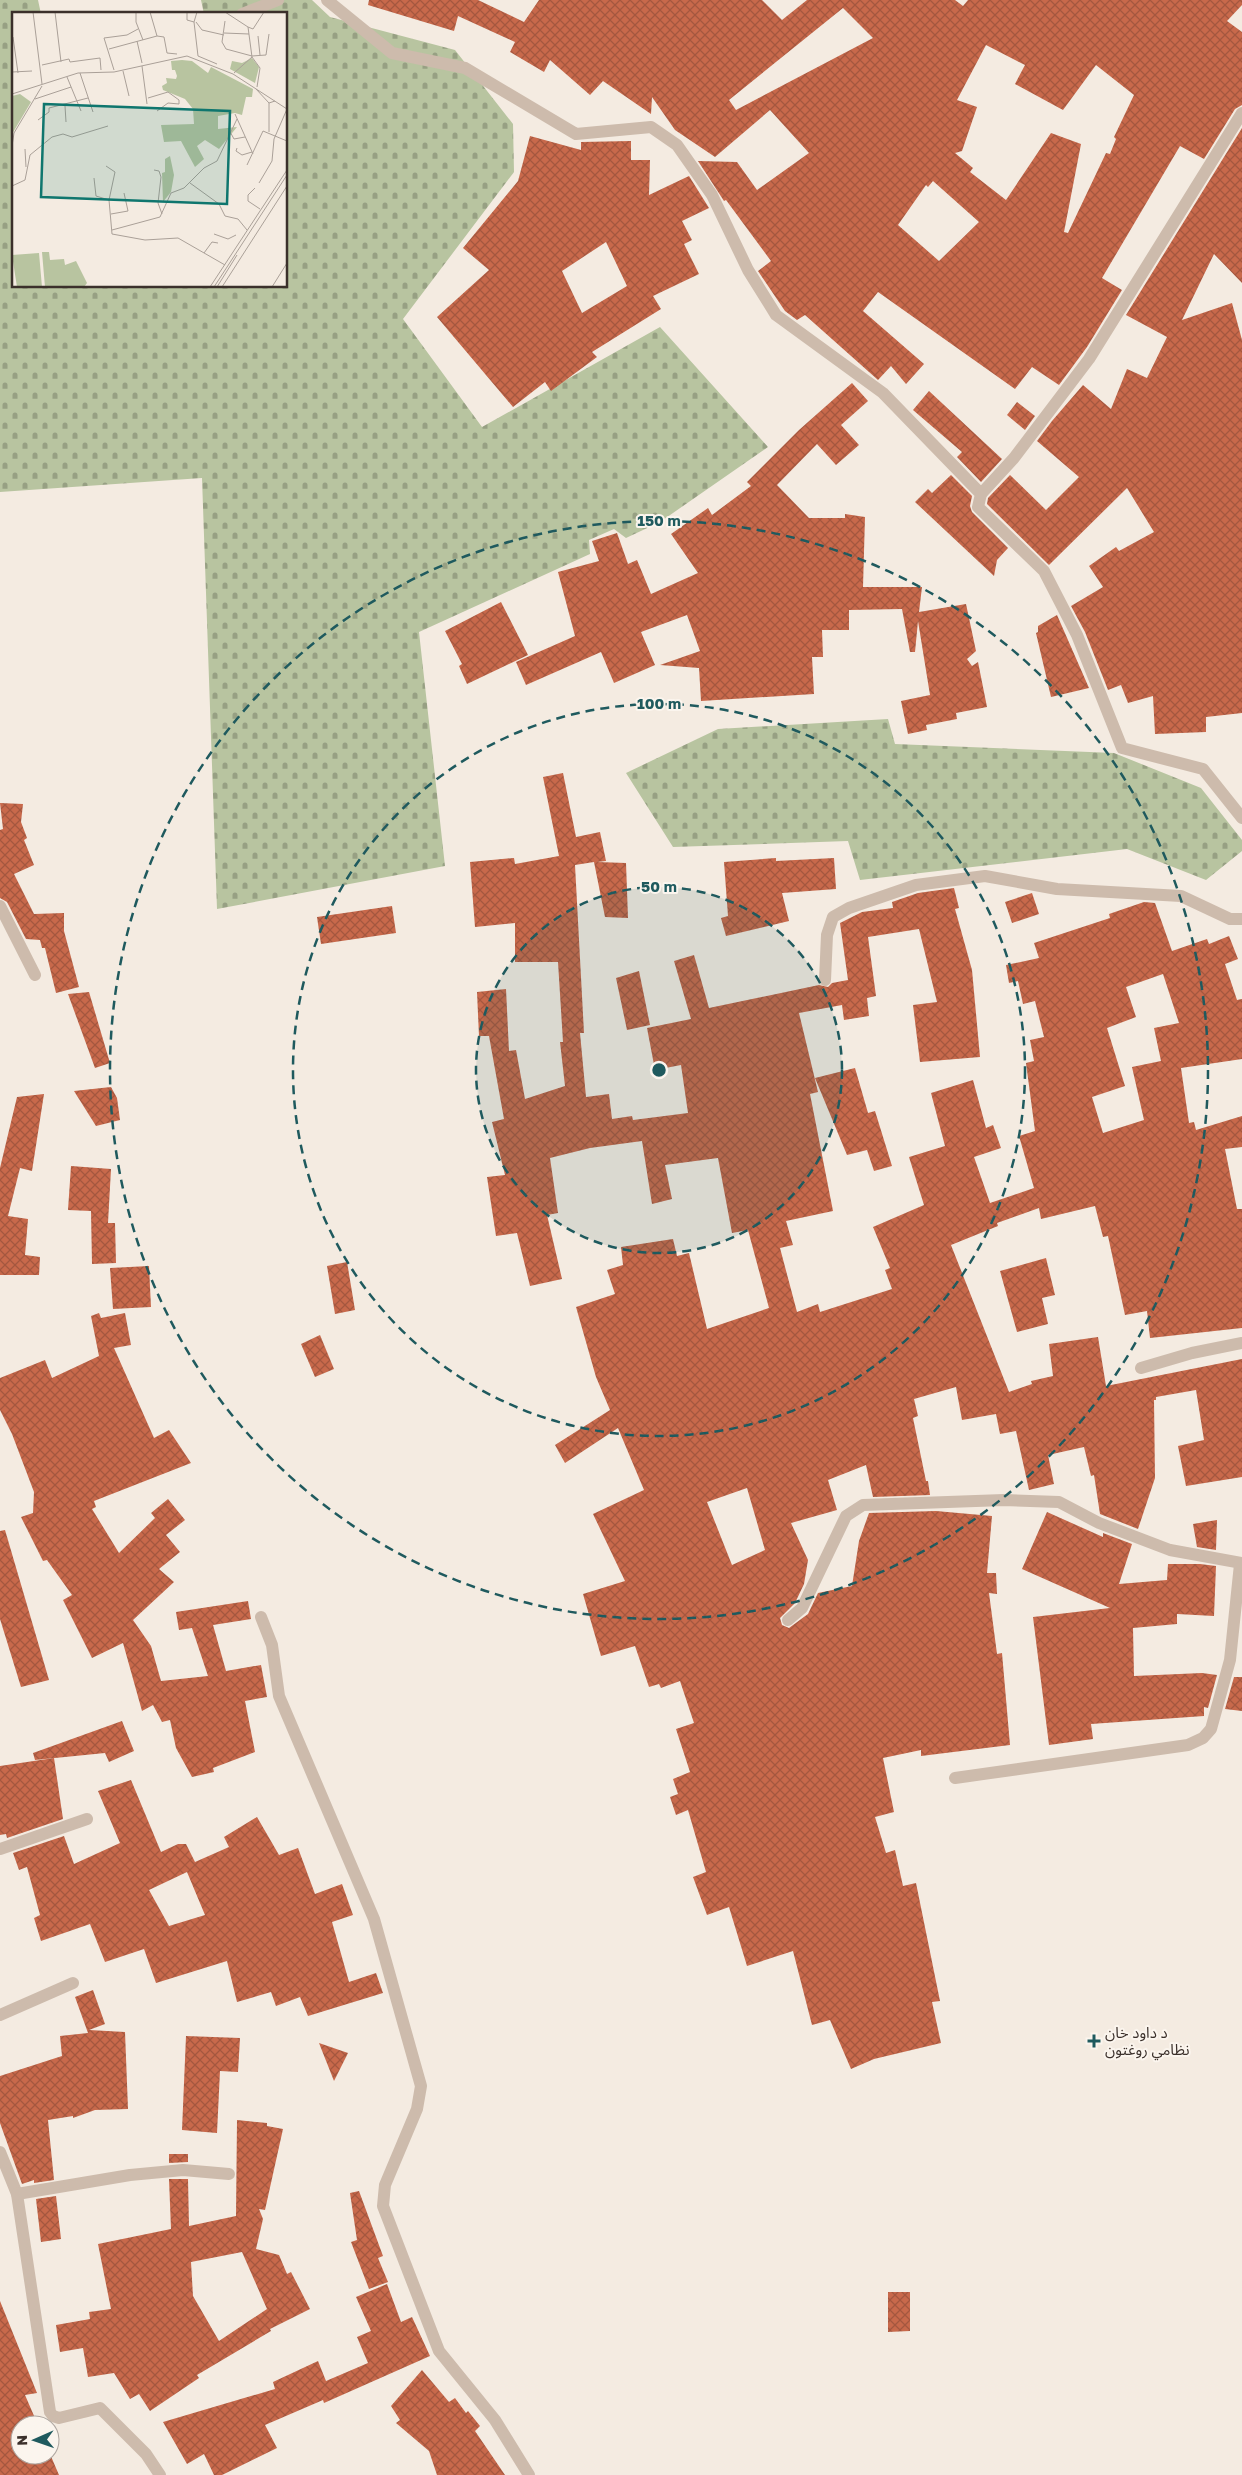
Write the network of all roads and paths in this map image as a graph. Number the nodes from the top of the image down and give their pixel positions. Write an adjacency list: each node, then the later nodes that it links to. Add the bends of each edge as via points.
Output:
1 (278, 0): 3 (street)
2 (327, 0): 5 (street, via 392,53 465,68 576,134 651,127 677,145 712,195 748,270 776,315 883,394)
3 (247, 12)
4 (1242, 113): 5 (street, via 1089,359 1020,452)
5 (981, 494): 6 (street, via 978,507 1044,571 1077,635 1122,748 1203,769)
6 (1242, 818)
7 (0, 906): 9 (street)
8 (1242, 919): 10 (street, via 1230,919 1180,896 1057,888 985,876 916,885 849,908 834,917 827,934)
9 (35, 975)
10 (825, 980)
11 (1242, 1344): 12 (street, via 1192,1353)
12 (1141, 1368)
13 (1241, 1563): 15 (street, via 1170,1550 1099,1523 1059,1502 1004,1500 863,1505 846,1516 802,1608); 16 (street, via 1230,1660 1211,1729 1203,1738 1188,1745)
14 (261, 1617): 25 (street, via 272,1645 279,1696 374,1919 421,2086 417,2109 385,2185 383,2206 439,2351 495,2420)
15 (788, 1620)
16 (955, 1778)
17 (87, 1819): 18 (street)
18 (0, 1849)
19 (73, 1983): 20 (street)
20 (0, 2015)
21 (0, 2152): 23 (street)
22 (229, 2174): 23 (street, via 182,2170 130,2175)
23 (17, 2194): 24 (street, via 50,2412 59,2418 100,2408 146,2454)
24 (160, 2475)
25 (529, 2475)

